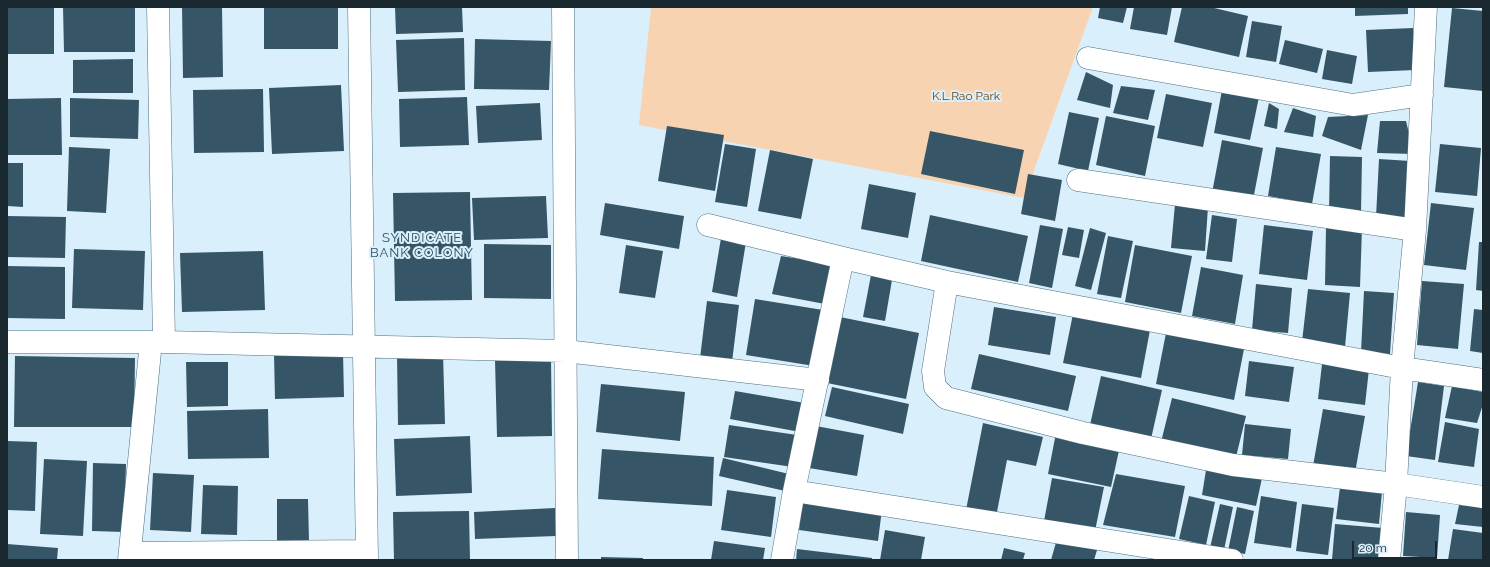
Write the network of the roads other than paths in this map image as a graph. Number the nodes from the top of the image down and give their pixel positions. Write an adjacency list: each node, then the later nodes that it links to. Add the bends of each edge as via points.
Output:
1 (158, 7): 13 (street)
2 (360, 7): 14 (street)
3 (563, 7): 15 (street)
4 (1426, 7): 6 (street)
5 (1088, 58): 6 (street, via 1353,105)
6 (1422, 95): 9 (street)
7 (1078, 180): 9 (street)
8 (708, 225): 10 (street)
9 (1415, 230): 16 (street)
10 (843, 258): 11 (street); 17 (street)
11 (947, 282): 16 (street); 19 (street, via 933,371 935,387 946,398 1083,434 1233,465)
12 (7, 342): 13 (street)
13 (157, 342): 14 (street); 22 (street)
14 (364, 346): 15 (street); 24 (street)
15 (565, 351): 17 (street); 25 (street)
16 (1402, 368): 18 (street); 19 (street)
17 (818, 380): 20 (street)
18 (1483, 380)
19 (1396, 484): 21 (street); 28 (street)
20 (794, 491): 26 (street); 27 (street)
21 (1483, 497)
22 (130, 556): 23 (street)
23 (282, 556): 24 (street)
24 (367, 556)
25 (567, 560)
26 (782, 560)
27 (1232, 560)
28 (1389, 560)

